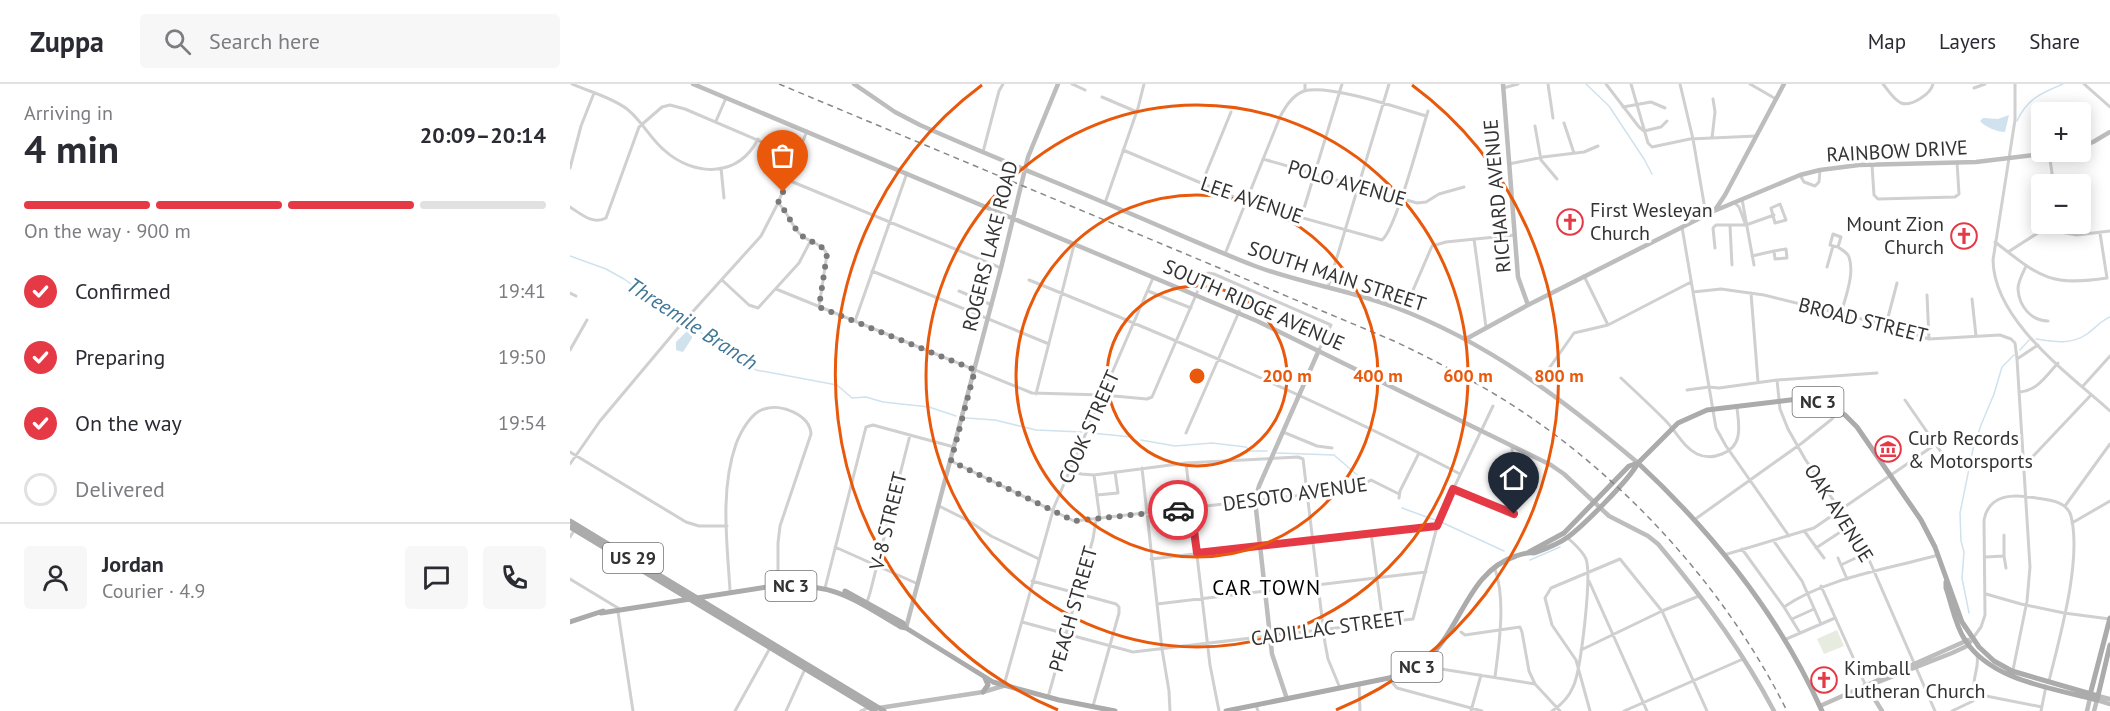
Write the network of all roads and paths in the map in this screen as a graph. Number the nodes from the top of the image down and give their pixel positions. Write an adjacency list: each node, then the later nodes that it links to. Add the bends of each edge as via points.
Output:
1 (572, 84): 28 (street)
2 (693, 84): 30 (street, SOUTH RIDGE AVENUE)
3 (1003, 84): 58 (street)
4 (1058, 84): 70 (street, ROGERS LAKE ROAD)
5 (1072, 84): 25 (street)
6 (1144, 84): 39 (street)
7 (1305, 84): 26 (street)
8 (1342, 84): 27 (street)
9 (1389, 84): 33 (street)
10 (1518, 84): 23 (street)
11 (1548, 84): 42 (street)
12 (1606, 84): 35 (street)
13 (1631, 84): 34 (street)
14 (1680, 84): 54 (street)
15 (1750, 84): 32 (street)
16 (1784, 84): 32 (street)
17 (1883, 84): 18 (street, via 1903,104 1928,93)
18 (1933, 84)
19 (1985, 84): 24 (street)
20 (2015, 84): 64 (street)
21 (2084, 84): 36 (street)
22 (856, 85): 58 (street, SOUTH MAIN STREET, via 912,121)
23 (1503, 86): 66 (street, RICHARD AVENUE)
24 (1974, 88)
25 (1085, 90)
26 (1305, 90): 27 (street); 63 (street, via 1284,108)
27 (1340, 91): 33 (street); 73 (street)
28 (594, 93): 46 (street, via 624,107); 68 (street, via 580,126)
29 (1102, 97): 39 (street)
30 (726, 98): 44 (street); 48 (street, SOUTH RIDGE AVENUE)
31 (1713, 99): 52 (street)
32 (1776, 99): 51 (street)
33 (1383, 104): 41 (street); 78 (street)
34 (1638, 105): 35 (street); 37 (street, via 1654,102); 49 (street)
35 (1623, 107): 49 (street)
36 (2110, 107)
37 (1665, 108)
38 (1428, 111): 41 (street)
39 (1137, 112): 57 (street)
40 (1231, 112): 77 (street)
41 (1426, 116): 82 (street)
42 (1553, 118)
43 (1667, 121): 49 (street, via 1661,127)
44 (716, 122): 46 (street, via 670,105 659,108); 53 (street)
45 (1564, 123): 59 (street)
46 (643, 124): 69 (street, via 662,148 677,159 698,168); 88 (street, via 606,218 594,220)
47 (1534, 126): 62 (street)
48 (807, 131): 61 (street); 72 (street, SOUTH RIDGE AVENUE)
49 (1644, 131): 54 (street, via 1652,147)
50 (2110, 132): 55 (street)
51 (1757, 136): 52 (street); 80 (street)
52 (1712, 138): 54 (street)
53 (758, 139): 61 (street); 69 (street, via 744,159)
54 (1693, 139): 90 (street)
55 (2091, 143)
56 (1598, 146): 59 (street)
57 (1123, 150): 77 (street, LEE AVENUE); 87 (street)
58 (983, 152): 70 (street, SOUTH MAIN STREET)
59 (1574, 153): 62 (street)
60 (2031, 156): 64 (street, RAINBOW DRIVE)
61 (797, 157): 76 (street)
62 (1540, 157): 66 (street); 75 (street)
63 (1263, 159): 73 (street, POLO AVENUE); 84 (street)
64 (2008, 159): 65 (street, RAINBOW DRIVE); 108 (street)
65 (1957, 162): 67 (street, RAINBOW DRIVE); 67 (street, via 1958,196 1934,198 1878,199 1874,195)
66 (1509, 164): 105 (street, RICHARD AVENUE)
67 (1872, 165): 71 (street, RAINBOW DRIVE)
68 (570, 168)
69 (721, 168): 81 (street)
70 (1025, 170): 87 (street, SOUTH MAIN STREET); 92 (street, ROGERS LAKE ROAD)
71 (1820, 170): 74 (street, RAINBOW DRIVE); 74 (street, via 1820,182 1815,186 1804,182)
72 (907, 173): 92 (street, SOUTH RIDGE AVENUE); 94 (street)
73 (1315, 174): 78 (street, POLO AVENUE); 93 (street)
74 (1800, 175): 83 (street, RAINBOW DRIVE)
75 (1557, 179)
76 (788, 180): 86 (street); 94 (street)
77 (1202, 183): 84 (street, LEE AVENUE)
78 (1359, 186): 82 (street, POLO AVENUE); 98 (street)
79 (1464, 187): 82 (street, POLO AVENUE, via 1422,203)
80 (1726, 194): 83 (street); 85 (street); 89 (street)
81 (724, 198)
82 (1401, 198): 98 (street, LEE AVENUE, via 1384,239)
83 (1742, 199): 85 (street, RAINBOW DRIVE); 95 (street)
84 (1246, 202): 93 (street, LEE AVENUE); 115 (street)
85 (1735, 202): 89 (street, RAINBOW DRIVE); 95 (street)
86 (778, 203): 107 (street, via 799,233); 125 (street, via 761,236)
87 (1105, 203): 115 (street, SOUTH MAIN STREET)
88 (570, 207)
89 (1714, 212): 90 (street, RAINBOW DRIVE)
90 (1706, 215): 97 (street, RAINBOW DRIVE)
91 (1774, 215): 91 (street, via 1771,208 1780,204 1786,220 1775,223); 95 (street)
92 (1014, 218): 109 (street, SOUTH RIDGE AVENUE); 121 (street, ROGERS LAKE ROAD)
93 (1301, 218): 98 (street, LEE AVENUE)
94 (890, 222): 121 (street); 122 (street)
95 (1746, 225): 96 (street); 116 (street)
96 (1730, 226): 112 (street, via 1714,226); 117 (street)
97 (1682, 227): 124 (street, RAINBOW DRIVE); 127 (street)
98 (1346, 230): 129 (street)
99 (2110, 231): 100 (street)
100 (2100, 233): 104 (street); 119 (street, via 2107,278 2073,282 2045,276)
101 (2036, 234): 114 (street)
102 (2067, 234): 103 (street)
103 (2086, 234)
104 (2091, 234)
105 (1515, 235): 106 (street); 143 (street, RICHARD AVENUE, via 1518,277)
106 (1473, 239): 146 (street, via 1432,246); 156 (street)
107 (811, 240): 130 (street, via 803,257); 144 (street, via 827,254)
108 (1995, 242): 114 (street); 163 (street, via 1995,280 2019,324)
109 (1074, 243): 123 (street, SOUTH RIDGE AVENUE); 136 (street)
110 (1833, 246): 111 (street); 111 (street, via 1833,234 1841,237); 120 (street)
111 (1838, 247): 148 (street, via 1850,263)
112 (1715, 248)
113 (1774, 251): 113 (street, via 1786,249 1787,258 1775,259); 116 (street)
114 (2008, 252): 119 (street)
115 (1225, 254): 129 (street, SOUTH MAIN STREET)
116 (1752, 255): 118 (street)
117 (1732, 265)
118 (1754, 265)
119 (2026, 266): 152 (street, via 2018,290 2021,302 2033,318)
120 (1827, 267)
121 (1001, 268): 142 (street, ROGERS LAKE ROAD)
122 (872, 271): 149 (street); 151 (street)
123 (1154, 276): 132 (street, COOK STREET); 138 (street, SOUTH RIDGE AVENUE)
124 (1584, 276): 143 (street, RAINBOW DRIVE); 154 (street)
125 (722, 280): 130 (street, via 754,308); 205 (street, via 678,328)
126 (1029, 280): 136 (street)
127 (1691, 282): 134 (street); 154 (street)
128 (1897, 283): 155 (street)
129 (1328, 287): 146 (street, SOUTH MAIN STREET)
130 (776, 289): 144 (street)
131 (1249, 289): 138 (street, via 1208,273); 147 (street); 165 (street, via 1331,325)
132 (1148, 290): 145 (street); 153 (street, COOK STREET)
133 (959, 291): 142 (street)
134 (1693, 292): 137 (street, BROAD STREET, via 1721,289); 177 (street)
135 (570, 293): 140 (street)
136 (1062, 293): 153 (street); 162 (street)
137 (1751, 293): 148 (street, BROAD STREET); 174 (street)
138 (1197, 294): 145 (street); 147 (street, SOUTH RIDGE AVENUE)
139 (1927, 294): 159 (street)
140 (576, 296)
141 (1972, 299): 157 (street)
142 (992, 305): 149 (street, ROGERS LAKE ROAD)
143 (1528, 305): 156 (street, RAINBOW DRIVE)
144 (819, 307): 151 (street)
145 (1191, 309): 160 (street)
146 (1404, 311): 158 (street, SOUTH MAIN STREET)
147 (1239, 312): 165 (street, SOUTH RIDGE AVENUE); 168 (street)
148 (1841, 314): 155 (street, BROAD STREET)
149 (988, 319): 162 (street); 170 (street, ROGERS LAKE ROAD)
150 (586, 320): 161 (street)
151 (855, 321): 170 (street)
152 (2048, 321)
153 (1134, 324): 160 (street); 182 (street, COOK STREET)
154 (1608, 325): 175 (street, via 1572,335)
155 (1887, 325): 159 (street, BROAD STREET)
156 (1486, 327): 158 (street, RAINBOW DRIVE)
157 (1976, 336): 159 (street, BROAD STREET); 167 (street, BROAD STREET, via 2000,335 2011,339)
158 (1466, 339): 175 (street, SOUTH MAIN STREET)
159 (1929, 339)
160 (1176, 342): 168 (street); 182 (street, via 1152,397)
161 (571, 344): 164 (street)
162 (1049, 344): 180 (street)
163 (2038, 345): 167 (street); 169 (street)
164 (570, 350)
165 (1319, 350): 183 (street); 193 (street, SOUTH RIDGE AVENUE)
166 (2110, 356): 176 (street)
167 (2018, 359): 179 (street)
168 (1218, 360): 183 (street); 194 (street)
169 (2058, 363): 176 (street); 179 (street, via 2038,386)
170 (975, 370): 180 (street); 198 (street, ROGERS LAKE ROAD)
171 (1877, 373): 173 (street)
172 (1622, 378): 191 (street)
173 (1777, 380): 174 (street); 185 (street, OAK AVENUE)
174 (1758, 382): 177 (street)
175 (1538, 384): 209 (street, SOUTH MAIN STREET)
176 (2083, 386): 181 (street)
177 (1709, 387): 178 (street); 188 (street)
178 (1687, 390)
179 (2019, 392): 213 (street)
180 (1036, 394): 182 (street)
181 (2091, 394): 190 (street); 213 (street)
182 (1103, 395): 214 (street, COOK STREET)
183 (1299, 396): 192 (street); 204 (street)
184 (1905, 400): 196 (street)
185 (1779, 402): 187 (main road, NC 3); 189 (main road, NC 3, via 1808,400); 200 (street, OAK AVENUE)
186 (1493, 406): 193 (street, CADILLAC STREET)
187 (1737, 406): 188 (main road, NC 3); 202 (street, via 1738,437)
188 (1713, 409): 191 (main road, NC 3, via 1696,413); 202 (street, via 1716,428)
189 (1838, 411): 200 (street); 218 (main road, NC 3, via 1857,427)
190 (2110, 411)
191 (1671, 428): 202 (street, via 1700,455 1719,455); 209 (main road, NC 3)
192 (1283, 432): 201 (street); 206 (street)
193 (1480, 432): 199 (street, SOUTH RIDGE AVENUE); 216 (street, CADILLAC STREET)
194 (1186, 433)
195 (910, 435): 198 (street); 253 (street, via 867,425); 268 (street, V-8 STREET)
196 (1936, 444): 212 (street); 218 (street)
197 (2110, 444): 228 (street)
198 (954, 447): 207 (street, ROGERS LAKE ROAD)
199 (1512, 447): 226 (street, SOUTH RIDGE AVENUE, via 1559,470); 230 (street, via 1514,484)
200 (1797, 447): 219 (street); 231 (street, OAK AVENUE)
201 (1332, 448)
202 (1728, 450): 219 (street)
203 (570, 452): 205 (street)
204 (1419, 453): 216 (street); 222 (street, DESOTO AVENUE, via 1399,496 1371,480 1356,489)
205 (575, 456): 210 (street); 241 (street, via 686,522)
206 (1271, 460): 208 (street); 222 (street, via 1303,459); 224 (street)
207 (951, 461): 227 (street, ROGERS LAKE ROAD); 232 (street, DESOTO AVENUE)
208 (1186, 463): 211 (street); 229 (street)
209 (1638, 463): 226 (main road, NC 3); 237 (main road, SOUTH MAIN STREET)
210 (570, 464)
211 (1142, 468): 215 (street); 233 (street)
212 (1952, 468)
213 (2022, 468): 223 (street)
214 (1070, 470): 217 (street); 232 (street, COOK STREET)
215 (1115, 472): 217 (street); 221 (street, via 1118,493)
216 (1460, 474): 220 (street, CADILLAC STREET)
217 (1094, 475): 221 (street, PEACH STREET)
218 (1891, 475): 231 (street); 260 (main road, NC 3)
219 (1749, 480): 237 (street); 247 (street)
220 (1453, 489): 230 (street); 242 (street, CADILLAC STREET)
221 (1097, 495): 235 (street, PEACH STREET)
222 (1308, 495): 224 (street, DESOTO AVENUE); 250 (street)
223 (2025, 496): 228 (street); 262 (street, via 2001,498 1989,508 1984,520); 296 (street, via 2030,567)
224 (1255, 500): 229 (street, DESOTO AVENUE); 252 (street)
225 (2110, 501): 239 (street)
226 (1596, 505): 236 (main road, NC 3); 249 (main road, NC 3); 290 (street, SOUTH RIDGE AVENUE, via 1658,544)
227 (939, 506): 265 (street); 280 (street, ROGERS LAKE ROAD)
228 (2065, 506): 239 (street)
229 (1191, 508): 233 (street, DESOTO AVENUE); 257 (street)
230 (1503, 510): 234 (street)
231 (1840, 510): 240 (street, OAK AVENUE); 244 (street)
232 (1052, 512): 235 (street, DESOTO AVENUE, via 1074,521); 265 (street, COOK STREET)
233 (1146, 514): 235 (street, DESOTO AVENUE); 266 (street)
234 (1514, 514)
235 (1098, 519): 287 (street, PEACH STREET)
236 (1577, 520): 249 (main road); 256 (main road, NC 3, via 1552,541)
237 (1694, 520): 259 (main road, SOUTH MAIN STREET)
238 (570, 521): 243 (main road, US 29)
239 (2072, 523): 303 (street, via 2073,561)
240 (1851, 525): 254 (street); 258 (street, OAK AVENUE)
241 (727, 526): 279 (street, via 729,476 741,432 765,408 801,415 809,423 810,437 780,526); 284 (street)
242 (1437, 526): 245 (street); 271 (street, CADILLAC STREET)
243 (574, 528): 248 (street); 291 (main road, US 29)
244 (1805, 532): 247 (street); 254 (street)
245 (1371, 533): 250 (street); 274 (street)
246 (2004, 535): 261 (street)
247 (1789, 536): 251 (street)
248 (570, 537)
249 (1567, 538): 256 (main road, NC 3); 272 (street, via 1585,556)
250 (1313, 540): 252 (street); 281 (street)
251 (1773, 540): 255 (street); 286 (street)
252 (1259, 546): 257 (street); 285 (street)
253 (835, 547): 268 (street); 282 (street)
254 (1816, 548): 263 (street)
255 (1742, 549): 259 (street); 297 (street)
256 (1529, 552): 269 (main road, NC 3)
257 (1197, 553): 266 (street); 292 (street)
258 (1866, 553): 267 (street); 273 (street, OAK AVENUE)
259 (1724, 555): 319 (main road, SOUTH MAIN STREET)
260 (1938, 555): 273 (street); 320 (main road, NC 3)
261 (2004, 556): 262 (street); 270 (street)
262 (1986, 557): 288 (street)
263 (1824, 558)
264 (1838, 558): 267 (street)
265 (1039, 559): 278 (street, COOK STREET)
266 (1151, 559): 295 (street)
267 (1841, 564): 277 (street)
268 (877, 566): 280 (street); 294 (street, V-8 STREET)
269 (1494, 567): 312 (street); 340 (main road, NC 3, via 1478,583 1429,657)
270 (2006, 568)
271 (1426, 572): 274 (street); 309 (street, CADILLAC STREET, via 1413,619)
272 (1587, 572): 276 (street); 302 (street, via 1620,559); 334 (street, via 1548,591 1545,602 1552,624)
273 (1875, 572): 277 (street); 330 (street, OAK AVENUE)
274 (1377, 578): 281 (street); 309 (street)
275 (570, 579): 293 (street)
276 (1588, 579): 317 (street); 326 (street)
277 (1847, 579): 283 (street)
278 (1032, 581): 287 (street); 308 (street, COOK STREET)
279 (778, 584): 282 (main road, NC 3); 284 (main road, NC 3); 289 (main road, NC 3)
280 (919, 584): 311 (street, ROGERS LAKE ROAD)
281 (1319, 585): 285 (street); 313 (street)
282 (825, 586): 294 (main road, NC 3)
283 (1821, 586): 286 (street); 304 (street)
284 (730, 590): 291 (main road, NC 3)
285 (1264, 591): 292 (street); 318 (street)
286 (1807, 593): 297 (street); 299 (street)
287 (1077, 594): 316 (street, PEACH STREET); 323 (street, via 1119,607)
288 (1986, 594): 296 (street); 320 (street, via 1983,624)
289 (718, 595): 291 (main road, NC 3); 298 (main road, via 714,601)
290 (1700, 595): 302 (street); 329 (street, SOUTH RIDGE AVENUE)
291 (694, 598): 298 (main road, US 29); 300 (main road, NC 3); 324 (main road, US 29)
292 (1202, 598): 295 (street); 321 (street)
293 (605, 600): 300 (street); 301 (street)
294 (866, 603): 311 (main road, NC 3)
295 (1157, 604): 325 (street)
296 (2026, 606): 303 (street); 336 (street)
297 (1784, 607): 305 (street)
298 (717, 609): 327 (main road, US 29)
299 (1814, 609): 305 (street); 310 (street)
300 (618, 610): 301 (main road, NC 3); 364 (street)
301 (604, 611): 307 (main road, NC 3)
302 (1662, 611): 317 (street); 341 (street)
303 (2064, 613): 306 (street); 344 (street)
304 (1836, 618): 310 (street); 346 (street)
305 (1792, 619): 315 (street)
306 (2110, 619): 350 (main road)
307 (570, 621)
308 (1022, 622): 316 (street, CADILLAC STREET); 345 (street, COOK STREET)
309 (1383, 623): 313 (street, CADILLAC STREET)
310 (1821, 624): 315 (street)
311 (906, 628): 339 (main road, NC 3)
312 (1501, 629): 314 (street); 338 (street); 343 (street, via 1522,629)
313 (1324, 630): 318 (street, CADILLAC STREET); 347 (street, via 1328,659)
314 (1461, 632)
315 (1800, 633): 319 (street)
316 (1066, 634): 323 (street, CADILLAC STREET); 351 (street, PEACH STREET)
317 (1613, 635): 326 (street); 355 (street)
318 (1270, 637): 321 (street, CADILLAC STREET); 353 (street)
319 (1784, 640): 359 (main road, SOUTH MAIN STREET)
320 (1969, 642): 328 (main road, NC 3); 330 (street); 336 (main road, NC 3)
321 (1207, 644): 325 (street, CADILLAC STREET); 370 (street)
322 (2110, 645): 352 (main road)
323 (1109, 646): 325 (street, CADILLAC STREET, via 1133,652); 357 (street)
324 (770, 648): 327 (main road, US 29); 333 (main road, US 29); 365 (street)
325 (1162, 649): 369 (street)
326 (1581, 650): 334 (street)
327 (790, 653): 360 (main road, US 29)
328 (1977, 655): 331 (main road, NC 3); 335 (street)
329 (1744, 658): 341 (street); 379 (street, SOUTH RIDGE AVENUE)
330 (1915, 665): 346 (street); 381 (street, OAK AVENUE)
331 (1989, 665): 335 (street); 344 (main road, NC 3, via 2012,676)
332 (1435, 668): 337 (street)
333 (805, 669): 360 (main road, US 29); 366 (street)
334 (1579, 669): 361 (street, via 1572,690); 375 (street)
335 (1976, 670): 349 (street)
336 (2013, 672): 344 (main road, NC 3)
337 (1481, 675): 338 (street); 363 (street)
338 (1495, 677): 343 (street)
339 (985, 678): 345 (main road, NC 3); 348 (main road, via 988,685)
340 (1389, 678): 342 (main road, NC 3); 363 (street, via 1397,688)
341 (1693, 680): 355 (street); 378 (street)
342 (1359, 684): 347 (main road, NC 3); 372 (street)
343 (1535, 684): 361 (street)
344 (2048, 684): 350 (main road, NC 3); 362 (street)
345 (1003, 686): 348 (street); 351 (main road, NC 3)
346 (1866, 686): 359 (street); 380 (street)
347 (1340, 688): 353 (main road, NC 3)
348 (983, 692): 360 (street)
349 (1976, 693): 362 (street); 382 (street, via 1973,701)
350 (2090, 696): 352 (main road, NC 3); 383 (street)
351 (1048, 698): 357 (main road, NC 3)
352 (2097, 698): 354 (street); 356 (street); 384 (street)
353 (1287, 699): 358 (main road, NC 3)
354 (2110, 699)
355 (1643, 702): 376 (street); 377 (street)
356 (2110, 704)
357 (1090, 708): 368 (main road, NC 3)
358 (1257, 708): 371 (main road, NC 3)
359 (1821, 708)
360 (877, 709): 367 (street)
361 (1558, 709): 374 (street)
362 (2041, 709)
363 (1472, 710): 373 (street)
364 (633, 711)
365 (735, 711)
366 (786, 711)
367 (861, 711)
368 (1115, 711)
369 (1170, 711)
370 (1219, 711)
371 (1226, 711)
372 (1360, 711)
373 (1482, 711)
374 (1552, 711)
375 (1590, 711)
376 (1624, 711)
377 (1647, 711)
378 (1707, 711)
379 (1774, 711)
380 (1882, 711)
381 (1935, 711)
382 (1952, 711)
383 (2087, 711)
384 (2094, 711)

